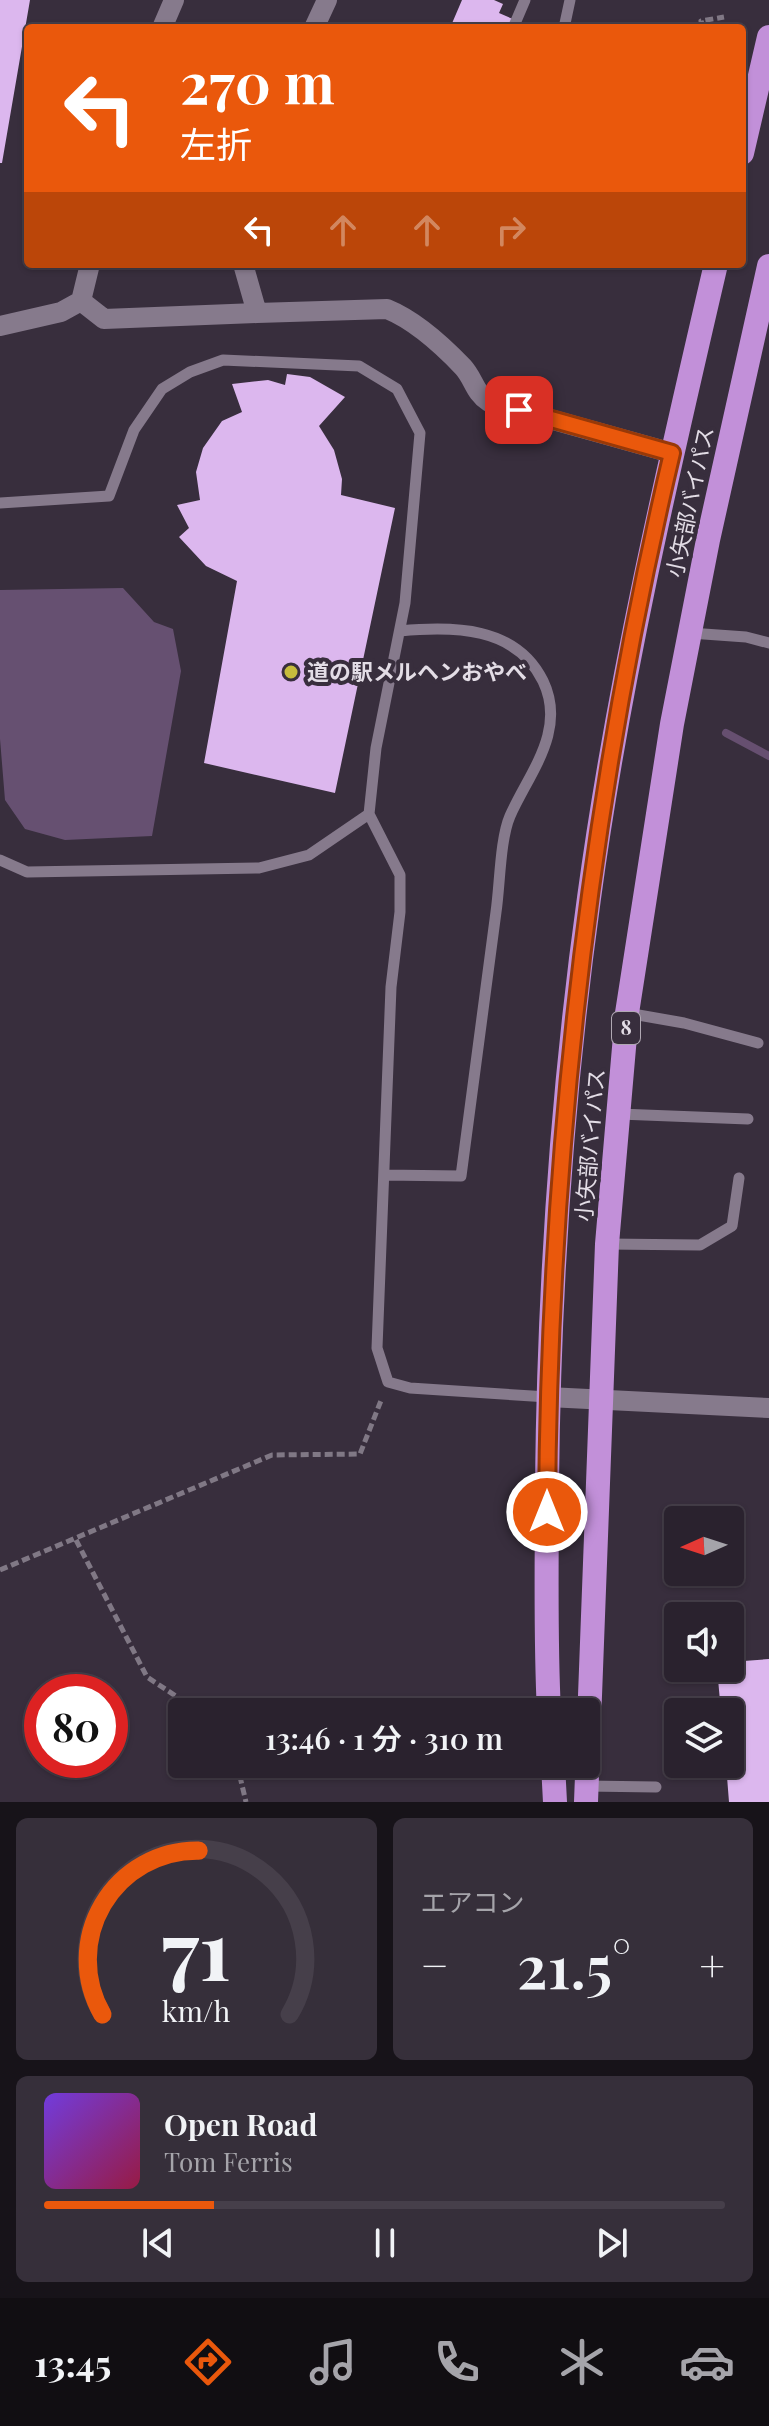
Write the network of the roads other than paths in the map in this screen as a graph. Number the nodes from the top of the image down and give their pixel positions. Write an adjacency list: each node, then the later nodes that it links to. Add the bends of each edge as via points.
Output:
1 (174, 0): 5 (street)
2 (327, 0): 6 (street)
3 (525, 0): 7 (lane)
4 (570, 0): 8 (lane)
5 (164, 24)
6 (316, 24)
7 (515, 24)
8 (565, 24)
9 (769, 37): 10 (highway)
10 (746, 136)
11 (769, 266): 21 (highway, 小矢部バイパス / 8)
12 (89, 268): 15 (street)
13 (244, 268): 16 (street)
14 (715, 268): 18 (highway, 小矢部バイパス)
15 (81, 301): 16 (street, via 104,319); 17 (street, via 61,312)
16 (257, 313): 18 (street, via 387,309 402,315 465,369 477,395 489,402)
17 (0, 326)
18 (672, 453): 32 (highway, 小矢部バイパス, via 646,570 589,896 557,1209)
19 (0, 503): 20 (lane, via 109,496 134,430 162,389 190,372 223,360 359,366 397,389 420,433)
20 (400, 631): 23 (lane, via 376,748); 29 (lane, via 472,631 518,646 543,681 552,715 542,757 509,818 461,1176)
21 (690, 633): 22 (lane); 25 (highway, 小矢部バイパス / 8)
22 (769, 643)
23 (369, 814): 24 (lane, via 309,855 259,868 27,872); 29 (lane, via 400,875)
24 (0, 860)
25 (627, 1013): 26 (lane); 27 (highway, 小矢部バイパス / 8)
26 (758, 1043)
27 (619, 1114): 28 (lane); 31 (highway, 小矢部バイパス / 8)
28 (748, 1119)
29 (384, 1175): 32 (lane, via 377,1348 388,1382)
30 (739, 1178): 31 (lane, via 732,1226 700,1245)
31 (607, 1244): 33 (highway, 小矢部バイパス / 8)
32 (548, 1397): 33 (street); 35 (highway, 小矢部バイパス)
33 (602, 1400): 34 (street); 38 (highway, 小矢部バイパス / 8)
34 (769, 1408)
35 (548, 1698)
36 (554, 1778): 39 (highway)
37 (656, 1787): 38 (lane)
38 (586, 1794)
39 (555, 1802)

